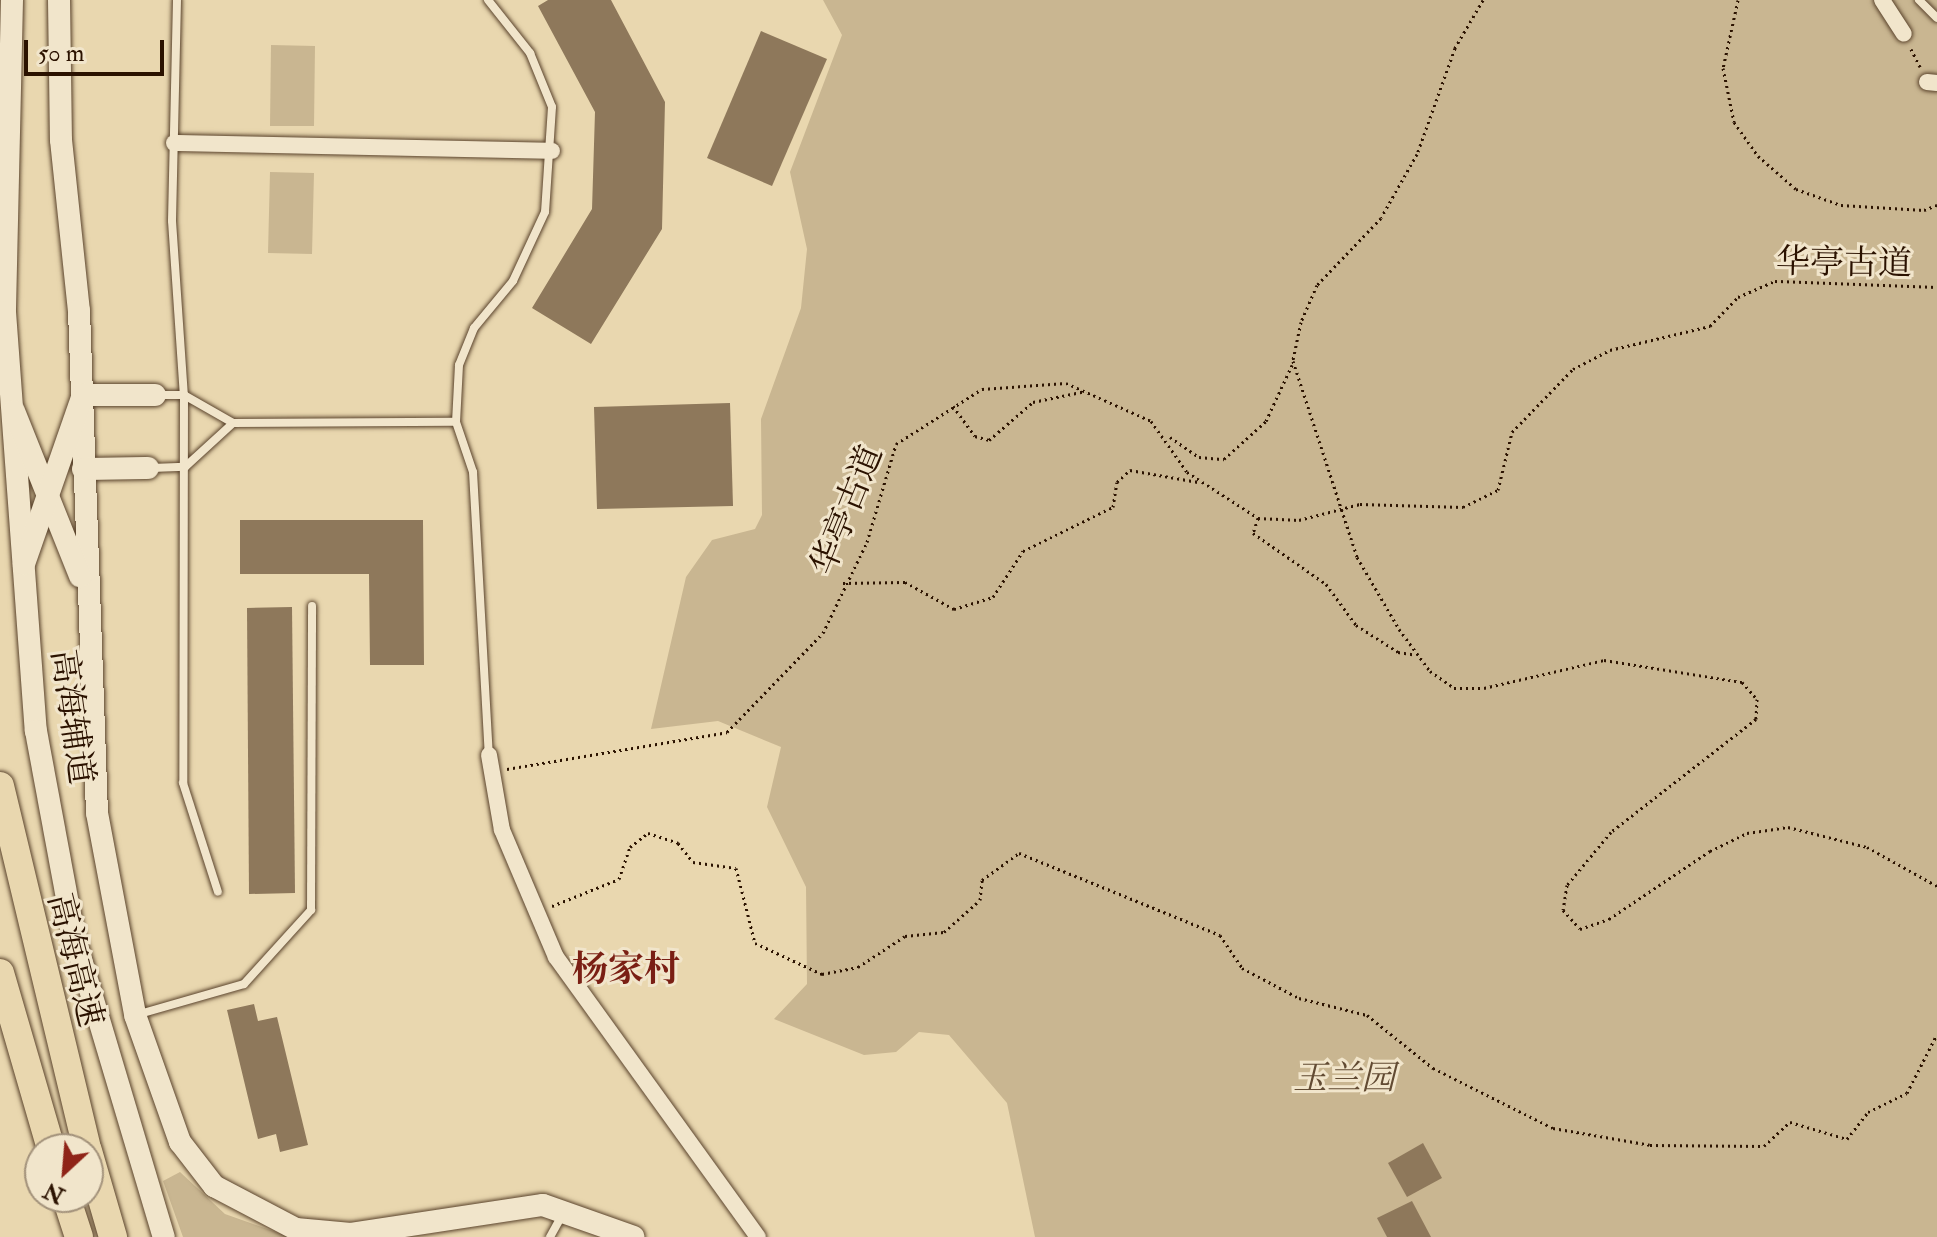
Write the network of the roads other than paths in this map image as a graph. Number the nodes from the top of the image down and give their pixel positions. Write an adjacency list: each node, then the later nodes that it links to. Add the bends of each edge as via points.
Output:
1 (12, 0): 14 (main road, 高海辅道)
2 (59, 0): 11 (main road, via 61,140)
3 (177, 0): 9 (lane)
4 (488, 0): 10 (lane, via 530,53 552,107)
5 (1882, 0): 8 (street)
6 (1919, 0): 7 (lane)
7 (1937, 18)
8 (1904, 34)
9 (174, 143): 10 (street); 13 (lane)
10 (552, 151): 15 (lane, via 545,212 513,281 474,328 459,365)
11 (83, 395): 12 (main road); 19 (main road); 20 (main road)
12 (155, 395): 13 (lane)
13 (184, 395): 16 (lane); 17 (lane)
14 (9, 397): 20 (main road); 21 (main road, 高海辅道)
15 (456, 422): 16 (lane); 24 (lane, via 473,472)
16 (233, 423): 17 (lane)
17 (185, 467): 18 (lane); 26 (lane, via 183,783)
18 (148, 468): 19 (main road)
19 (83, 469): 22 (main road)
20 (48, 495): 21 (main road); 22 (main road)
21 (21, 573): 36 (main road, 高海辅道, via 36,731 74,936)
22 (85, 588): 28 (main road, via 97,813)
23 (312, 606): 28 (lane, via 311,910 244,984)
24 (490, 763): 39 (street, via 502,830 556,957)
25 (0, 786): 30 (highway, 高海高速)
26 (218, 892)
27 (0, 973): 29 (highway)
28 (135, 1015): 32 (main road, via 180,1142 214,1186 250,1211 296,1229 351,1234 506,1206)
29 (46, 1133)
30 (84, 1133)
31 (104, 1206): 35 (highway, 高海高速)
32 (566, 1209): 37 (lane); 38 (main road)
33 (71, 1213): 34 (highway)
34 (79, 1237)
35 (113, 1237)
36 (164, 1237)
37 (550, 1237)
38 (634, 1237)
39 (758, 1237)

